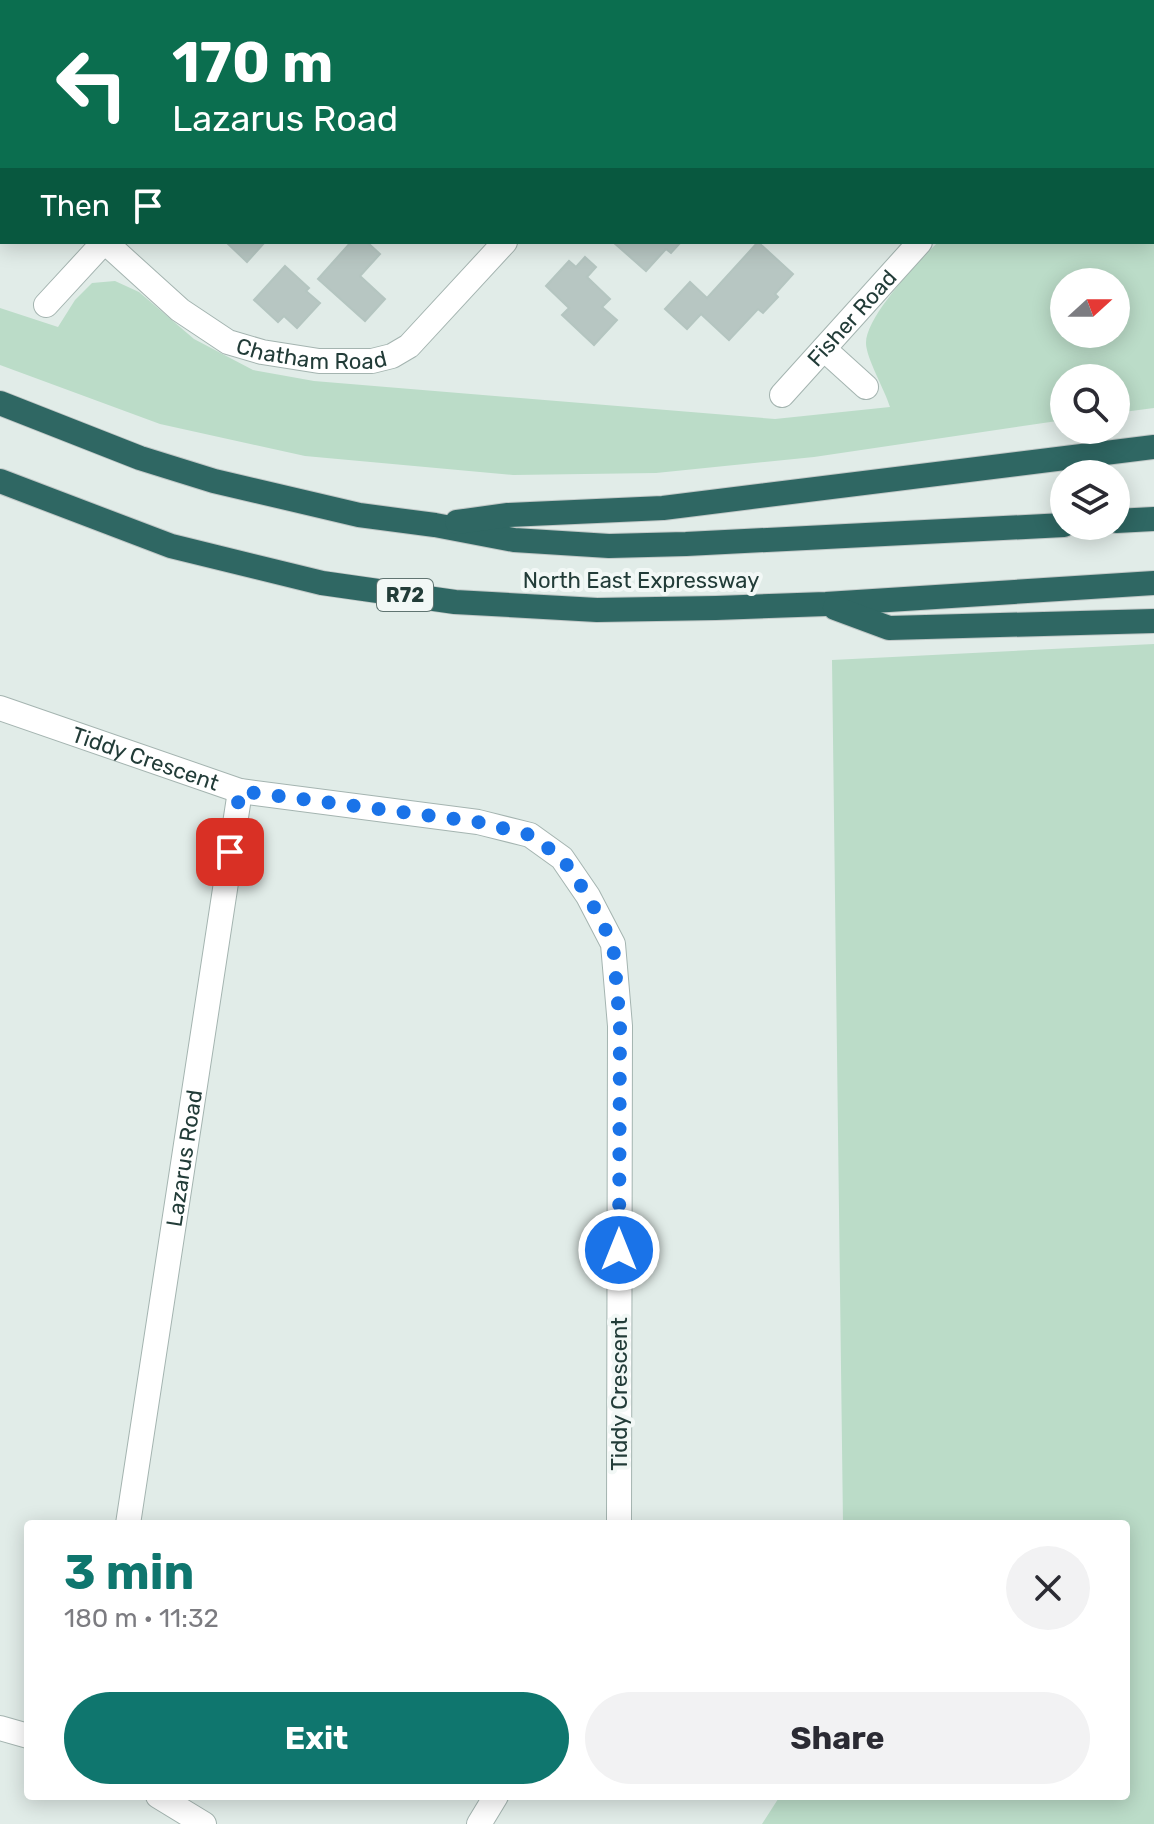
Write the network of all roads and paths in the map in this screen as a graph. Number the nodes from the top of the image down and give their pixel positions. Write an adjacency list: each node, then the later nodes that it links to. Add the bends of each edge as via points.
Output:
1 (103, 244): 5 (street)
2 (107, 244): 3 (street, Chatham Road, via 180,310 228,342 319,361 372,361 409,346)
3 (503, 244)
4 (918, 244): 6 (street, Fisher Road)
5 (46, 305)
6 (824, 349): 7 (street); 8 (street, Fisher Road)
7 (866, 387)
8 (782, 395)
9 (0, 403): 14 (highway, North East Expressway, via 214,481 359,515)
10 (1154, 447): 14 (highway, via 663,508 508,515)
11 (0, 481): 17 (highway, North East Expressway / R72, via 171,546 322,583 455,602 597,610)
12 (1154, 519): 13 (highway)
13 (1130, 520)
14 (435, 525): 15 (highway, North East Expressway, via 514,540 609,546)
15 (1050, 526)
16 (1154, 583): 17 (highway, North East Expressway / R72)
17 (826, 604): 18 (highway, via 889,628)
18 (1154, 621)
19 (0, 708): 20 (street, Tiddy Crescent)
20 (240, 791): 21 (street, Lazarus Road); 22 (street, Tiddy Crescent, via 478,822 530,835 562,858 607,932 613,944 620,1026)
21 (129, 1520)
22 (619, 1520)
23 (0, 1728): 24 (street)
24 (24, 1735)
25 (165, 1800): 27 (street)
26 (494, 1800): 28 (street)
27 (204, 1824)
28 (479, 1824)

